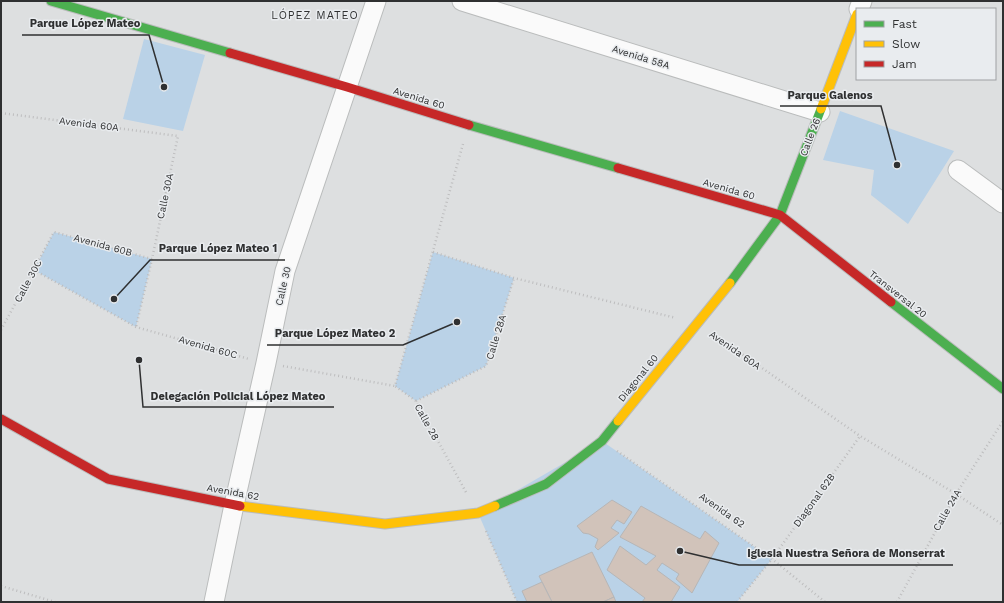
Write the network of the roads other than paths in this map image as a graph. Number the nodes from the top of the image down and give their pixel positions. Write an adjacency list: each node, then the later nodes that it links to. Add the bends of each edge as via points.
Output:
1 (50, 1): 5 (street, Avenida 60)
2 (376, 1): 5 (street, Calle 30)
3 (462, 1): 6 (street, Avenida 58A)
4 (856, 17): 6 (street, Calle 26)
5 (346, 87): 9 (street, Avenida 60); 12 (street, Calle 30, via 285,271)
6 (820, 112): 9 (street, Calle 26)
7 (958, 170): 8 (street)
8 (1003, 203)
9 (780, 215): 10 (street, Transversal 20); 13 (street, Diagonal 60, via 734,277 602,441 546,484)
10 (1003, 389)
11 (1, 419): 12 (street, Avenida 62, via 108,479)
12 (234, 505): 13 (street, Avenida 62, via 385,524); 14 (street, Calle 30)
13 (478, 513)
14 (214, 602)

